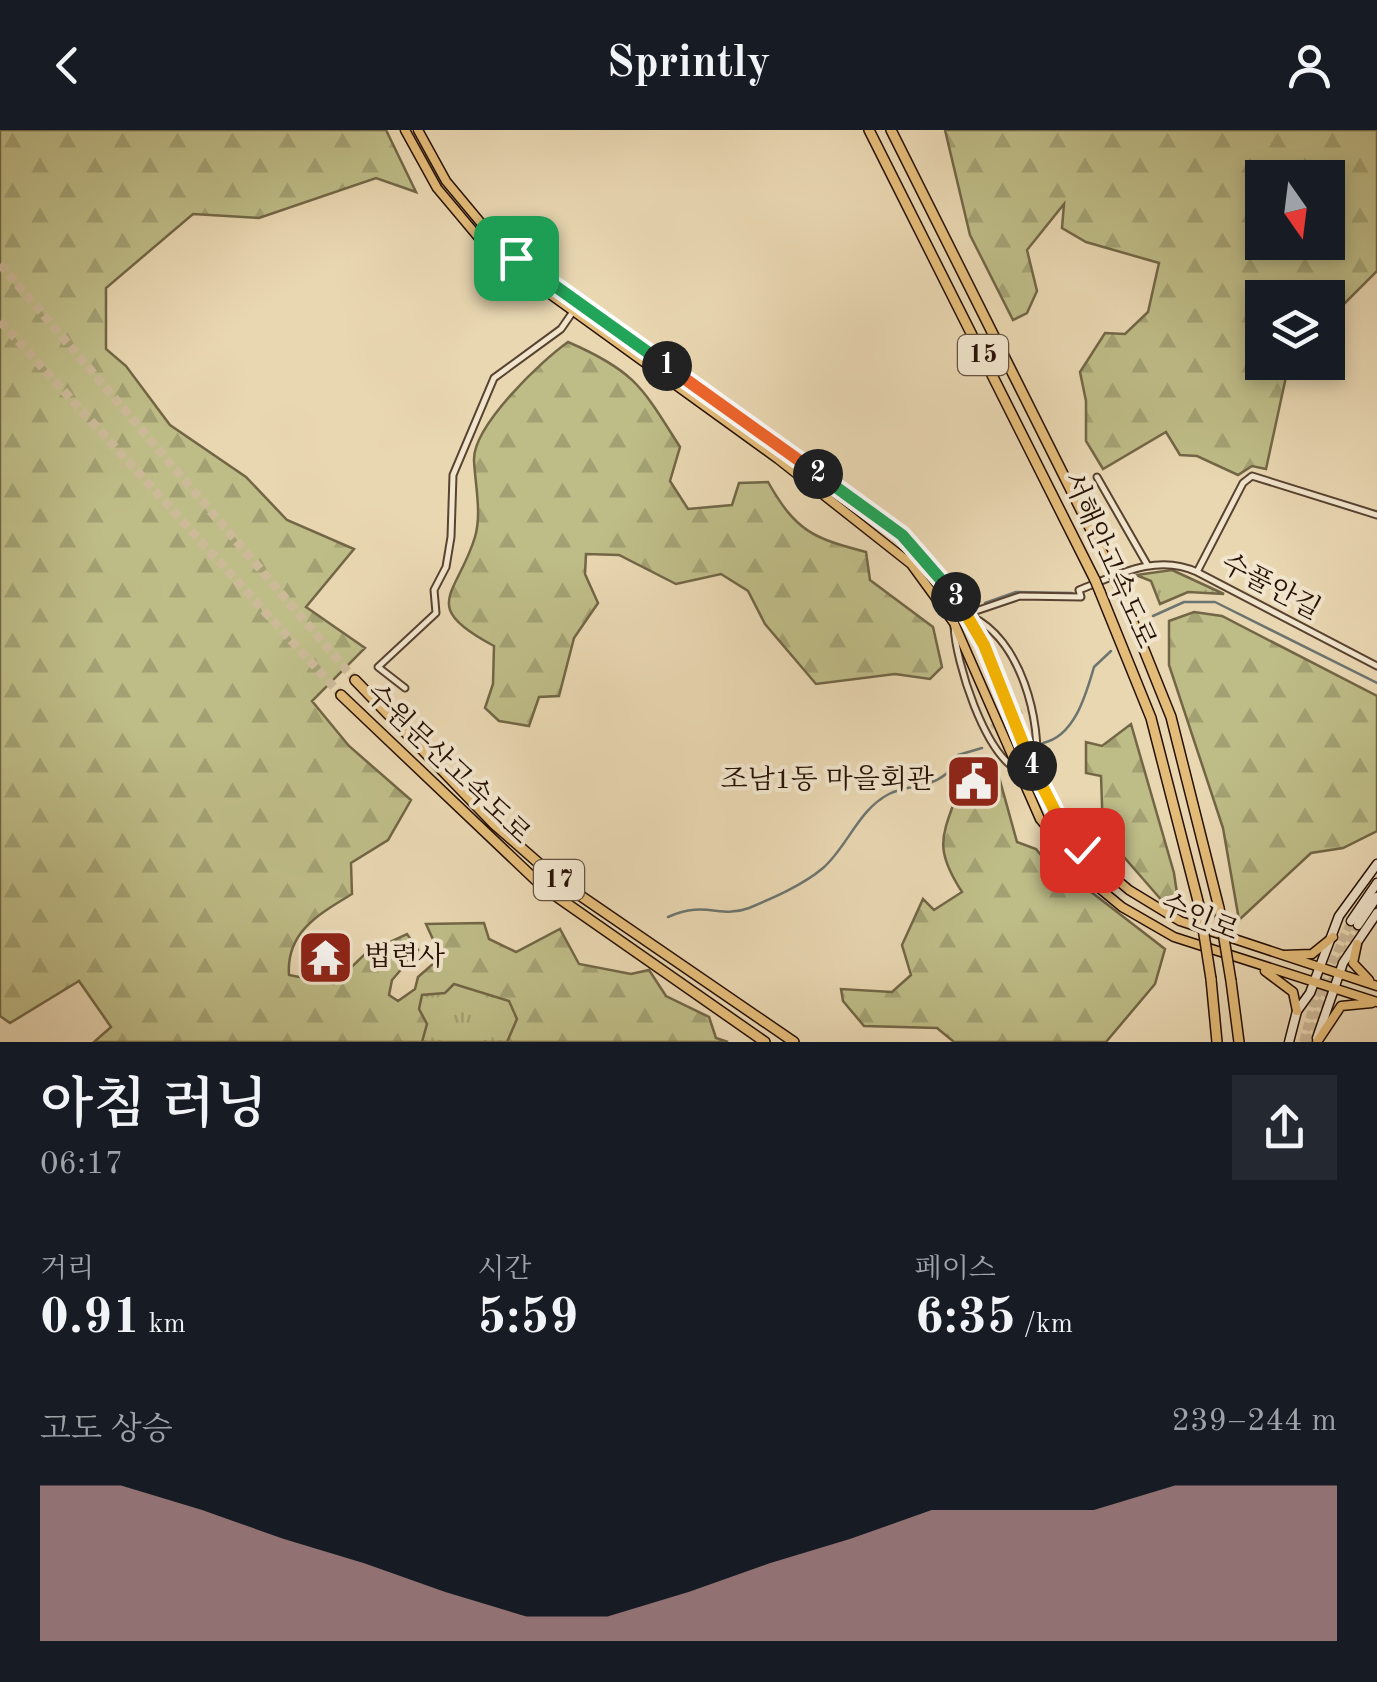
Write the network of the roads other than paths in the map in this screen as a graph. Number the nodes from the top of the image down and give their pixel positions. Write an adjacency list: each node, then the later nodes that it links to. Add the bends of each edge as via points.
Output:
1 (405, 130): 6 (main road, 수인로, via 469,229)
2 (418, 130): 5 (main road, 수인로, via 478,222)
3 (869, 130): 36 (highway, 서해안고속도로 / 15, bridge, via 1096,580 1151,718 1200,910)
4 (891, 130): 37 (highway, 서해안고속도로 / 15, bridge, via 1112,572 1171,717 1219,908)
5 (579, 303): 6 (street); 11 (main road, 수인로, via 902,535)
6 (574, 313): 12 (main road, 수인로, via 884,538 932,588); 15 (street, via 494,378 453,475 451,537 434,590 436,613 378,666)
7 (1097, 477): 9 (street)
8 (1377, 515): 10 (street, 수풀안길, via 1252,476)
9 (1148, 566): 10 (street, 수풀안길, via 1170,563); 11 (street, 수풀안길, via 1079,590 1081,597 1020,596)
10 (1197, 572): 13 (street, 수풀안길)
11 (967, 614): 18 (main road, 수인로); 18 (street, via 990,627 1019,671 1040,739)
12 (954, 623): 17 (main road, 수인로); 17 (street, via 961,669 1008,765)
13 (1377, 666)
14 (355, 680): 35 (highway, 수원문산고속도로 / 17, via 494,824 560,881)
15 (405, 688)
16 (341, 695): 34 (highway, 수원문산고속도로 / 17, via 544,887)
17 (1018, 771): 26 (main road, 수인로, via 1052,835 1122,907 1174,937)
18 (1036, 774): 25 (main road, 수인로, via 1069,834 1129,890 1180,920)
19 (1377, 864): 23 (main road, via 1340,916)
20 (1377, 883): 21 (main road, via 1355,923)
21 (1377, 897)
22 (1377, 913): 24 (main road)
23 (1334, 936): 25 (main road, via 1312,954); 27 (main road)
24 (1357, 944): 28 (main road); 30 (main road, via 1353,963)
25 (1277, 955): 27 (main road, 수인로)
26 (1252, 964): 29 (main road, 수인로); 33 (main road, via 1293,992)
27 (1318, 970): 28 (main road, 수인로); 29 (main road)
28 (1338, 976): 30 (main road, 수인로); 31 (main road)
29 (1313, 984): 31 (main road, 수인로); 33 (main road)
30 (1377, 986)
31 (1334, 990): 32 (main road, 수인로); 39 (main road)
32 (1377, 1002): 39 (main road, via 1341,1006)
33 (1297, 1011): 38 (main road)
34 (766, 1042)
35 (794, 1042)
36 (1218, 1042)
37 (1239, 1042)
38 (1289, 1042)
39 (1316, 1042)

